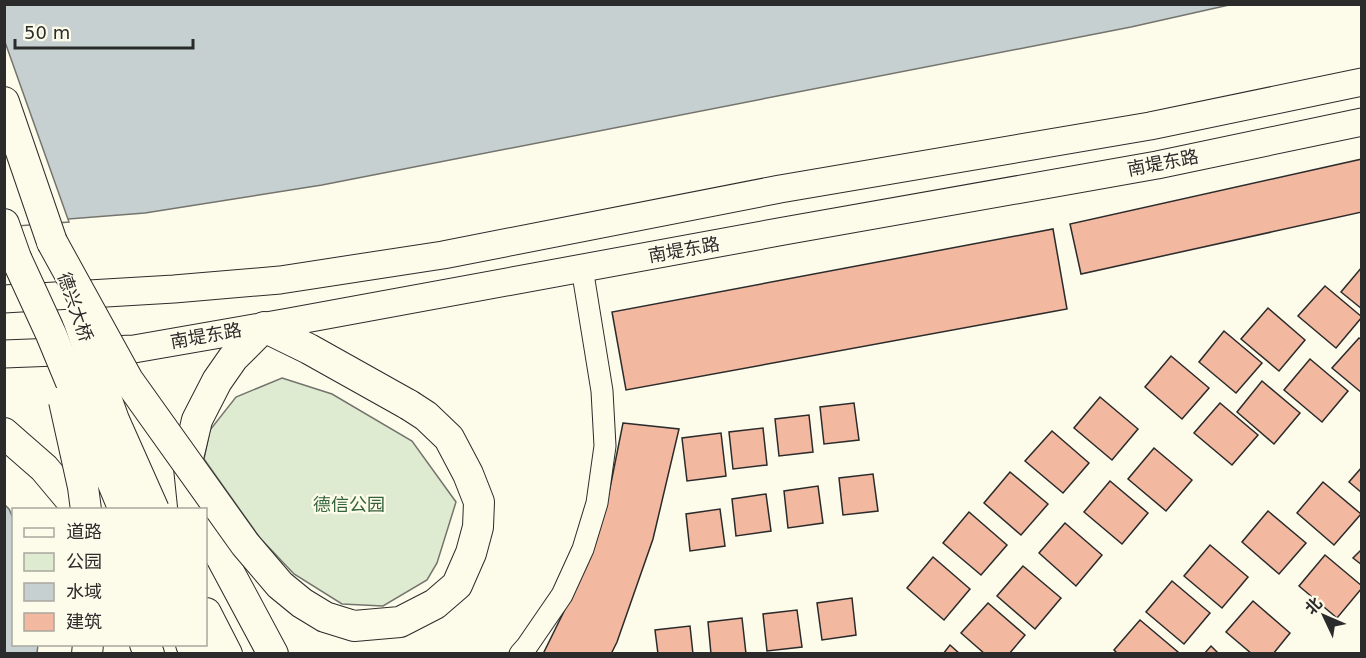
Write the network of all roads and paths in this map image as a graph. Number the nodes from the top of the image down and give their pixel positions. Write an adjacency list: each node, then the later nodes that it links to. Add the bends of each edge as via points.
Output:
1 (1362, 82): 8 (street, via 1150,126 780,189 443,255 280,280)
2 (4, 102): 5 (main road, 德兴大桥)
3 (1362, 122): 7 (street, 南堤东路, via 1157,165)
4 (4, 224): 6 (main road, 德兴大桥)
5 (52, 242): 9 (main road, bridge, via 128,380 245,544 280,585 325,617 354,626 400,622 435,603 457,585 478,527 478,502 468,474 449,438 426,416); 15 (main road, 德兴大桥, bridge, via 114,420)
6 (16, 258): 13 (main road, bridge, via 60,385); 14 (main road, 德兴大桥, bridge)
7 (582, 268): 9 (street, 南堤东路); 21 (street, via 602,391 605,446 597,502 583,549 562,595)
8 (4, 299)
9 (264, 327): 10 (street, 南堤东路, via 134,349); 16 (main road, via 233,358 197,420 188,458)
10 (4, 354)
11 (4, 433): 12 (main road, via 44,468)
12 (74, 508)
13 (86, 508)
14 (123, 508)
15 (153, 508)
16 (194, 508)
17 (207, 531): 20 (main road)
18 (207, 615): 19 (main road)
19 (227, 654)
20 (273, 654)
21 (520, 654)

